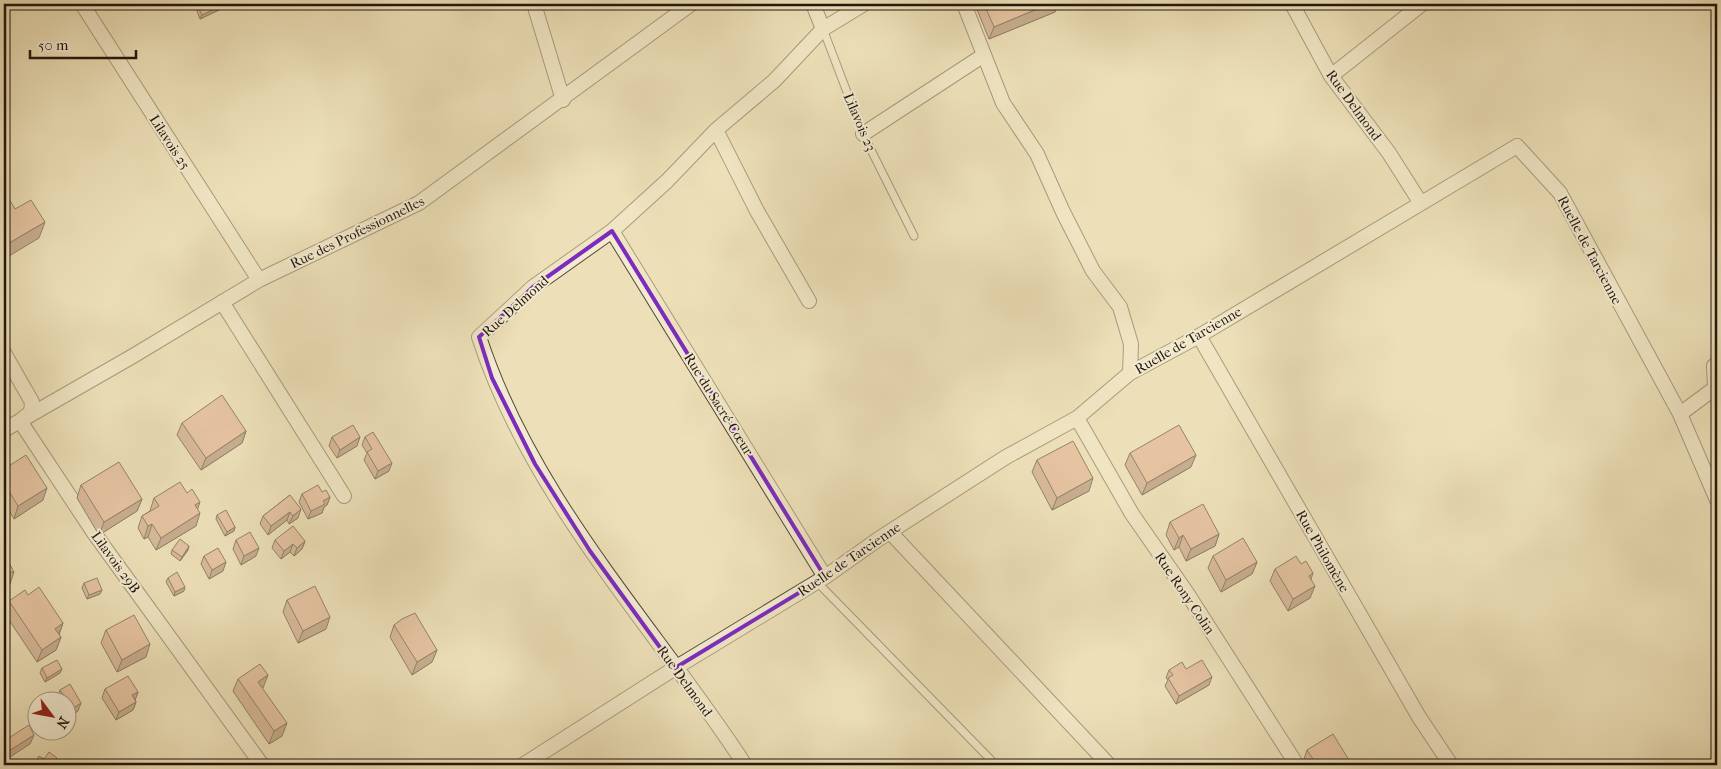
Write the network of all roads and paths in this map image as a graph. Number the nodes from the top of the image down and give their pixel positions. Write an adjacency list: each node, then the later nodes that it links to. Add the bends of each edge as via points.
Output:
1 (82, 4): 18 (street, Lilavois 25)
2 (534, 4): 12 (street)
3 (691, 4): 12 (street, Rue des Professionnelles)
4 (812, 4): 9 (street, Lilavois 23)
5 (864, 4): 9 (street, Rue Delmond)
6 (964, 4): 10 (street)
7 (1292, 4): 11 (street, Rue Delmond)
8 (1422, 4): 11 (street)
9 (823, 30): 13 (street, Rue Delmond, via 774,82); 14 (lane, Lilavois 23)
10 (984, 55): 14 (street); 24 (street, via 1003,103 1037,154 1062,212 1094,271 1120,307 1131,344)
11 (1331, 76): 15 (street, Rue Delmond, via 1389,153)
12 (563, 100): 18 (street, Rue des Professionnelles, via 419,203)
13 (716, 130): 16 (street, Rue Delmond); 19 (street, via 757,211)
14 (863, 134): 17 (lane, Lilavois 23)
15 (1420, 202): 21 (street, Ruelle de Tarcienne); 25 (street, Ruelle de Tarcienne, via 1517,146 1560,193)
16 (612, 231): 32 (street, Rue du Sacré-Cœur); 33 (street, Rue Delmond, via 533,287 478,337 492,378 535,464 590,551)
17 (914, 236)
18 (259, 280): 20 (street, Rue des Professionnelles)
19 (810, 301)
20 (222, 302): 27 (street, Rue des Professionnelles); 29 (street)
21 (1199, 336): 24 (street, Ruelle de Tarcienne); 40 (street, Rue Philomène, via 1414,709)
22 (4, 353): 27 (street, via 32,402 31,412)
23 (1717, 364): 25 (street, via 1714,366 1715,388)
24 (1130, 373): 26 (street, Ruelle de Tarcienne)
25 (1680, 414): 30 (street, Ruelle de Tarcienne)
26 (1077, 418): 31 (street, Ruelle de Tarcienne, via 1006,457); 39 (street, Rue Rony Colin, via 1132,514)
27 (20, 421): 28 (street, Rue des Professionnelles); 35 (street, Lilavois 29B, via 94,533)
28 (4, 430)
29 (344, 496)
30 (1717, 500)
31 (890, 532): 32 (street, Ruelle de Tarcienne); 38 (street)
32 (821, 579): 33 (street, Ruelle de Tarcienne); 34 (lane, Rue du Sacré-Cœur)
33 (675, 668): 36 (street, Ruelle de Tarcienne); 37 (street, Rue Delmond)
34 (992, 760)
35 (262, 765)
36 (523, 765)
37 (745, 765)
38 (1109, 765)
39 (1298, 765)
40 (1451, 765)

